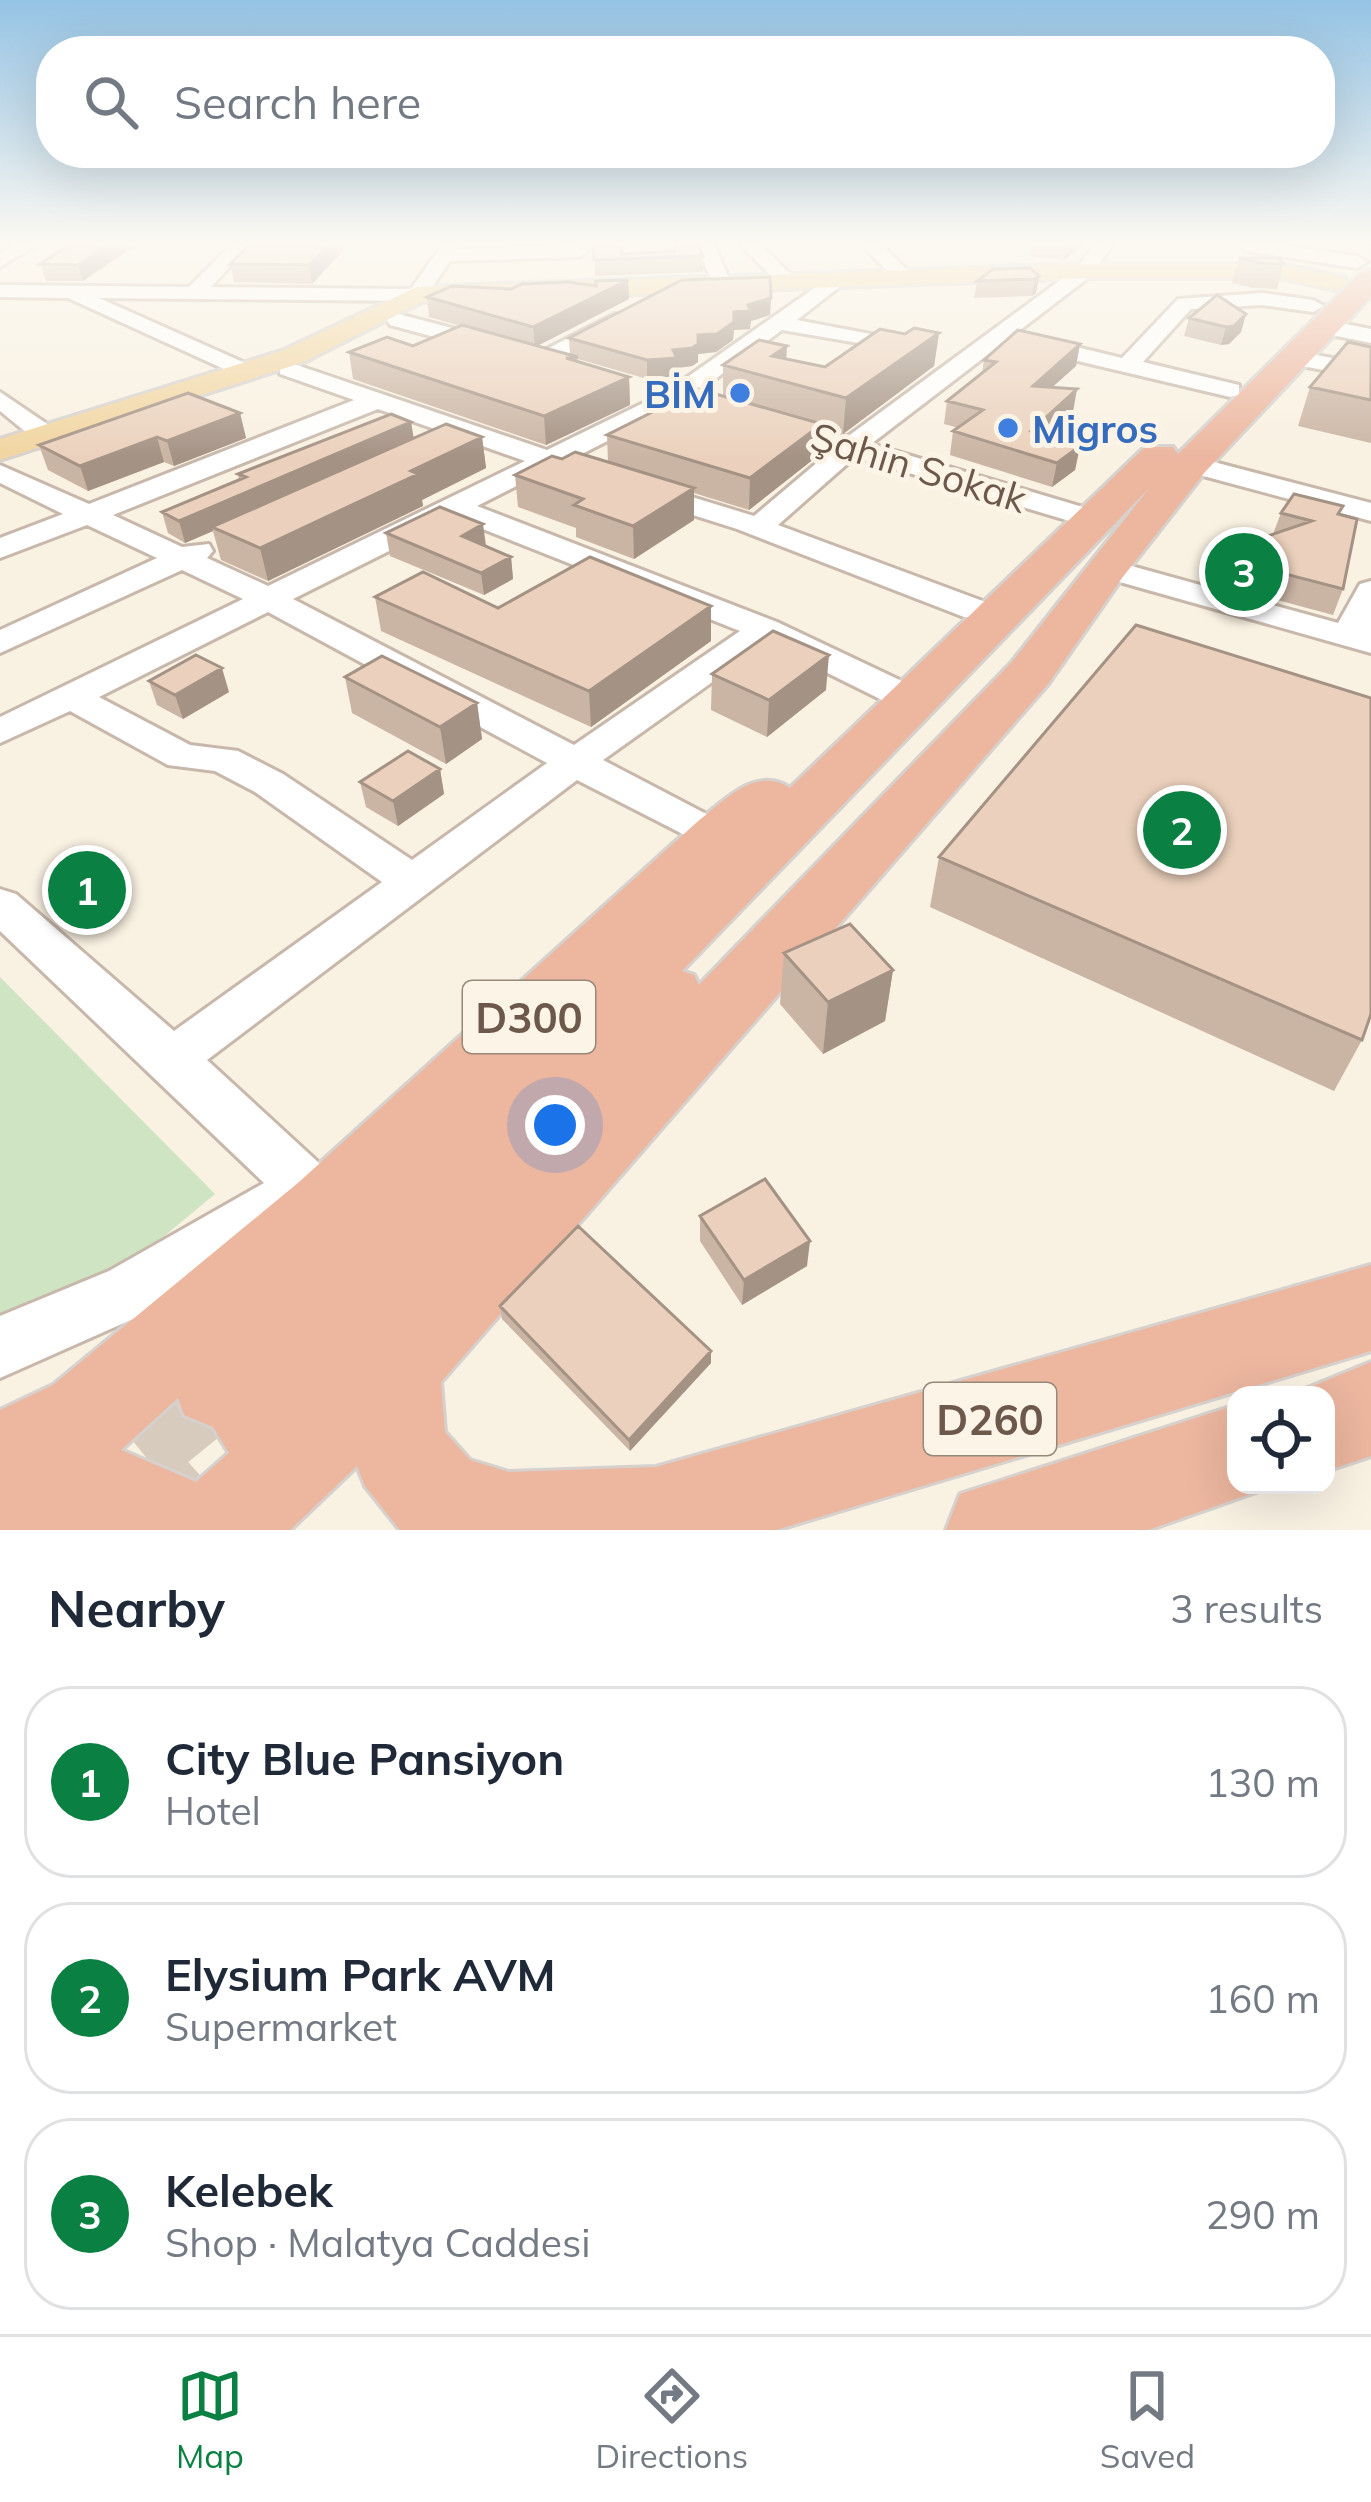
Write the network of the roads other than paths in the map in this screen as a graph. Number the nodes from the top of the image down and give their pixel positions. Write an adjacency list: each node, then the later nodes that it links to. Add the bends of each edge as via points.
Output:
1 (123, 316): 19 (street)
2 (385, 316): 19 (main road)
3 (389, 316): 17 (main road)
4 (431, 316): 13 (street)
5 (619, 316): 13 (street)
6 (788, 316): 11 (street)
7 (1023, 316): 12 (street)
8 (1173, 316): 16 (street)
9 (1311, 316): 22 (highway, D300)
10 (1323, 316): 14 (highway, D300)
11 (779, 323): 15 (street); 23 (street)
12 (996, 336): 15 (street); 16 (street)
13 (539, 358): 18 (street)
14 (1294, 358): 20 (street); 33 (highway, D300)
15 (966, 359): 28 (street)
16 (1128, 365): 22 (street)
17 (288, 370): 25 (street); 32 (main road)
18 (584, 371)
19 (246, 372): 27 (main road)
20 (1371, 372)
21 (630, 384): 23 (street, Şahin Sokak)
22 (1230, 390): 41 (highway, D300)
23 (675, 397): 28 (street, Şahin Sokak); 31 (street)
24 (0, 399): 27 (street)
25 (375, 401): 26 (street); 36 (street)
26 (466, 433): 30 (street); 31 (street)
27 (47, 436): 29 (main road)
28 (852, 446): 38 (street); 41 (street, Şahin Sokak)
29 (0, 450)
30 (425, 451)
31 (551, 461): 35 (street); 38 (street)
32 (0, 463)
33 (1192, 464): 37 (street); 41 (highway, D300)
34 (0, 473): 36 (street)
35 (456, 508): 44 (street); 46 (street)
36 (89, 512): 40 (street); 42 (street)
37 (1371, 512)
38 (758, 527): 45 (street)
39 (221, 541): 42 (street)
40 (0, 549)
41 (1083, 550): 45 (highway, D300); 47 (street, Şahin Sokak); 60 (highway, D300, via 1030,673); 61 (highway, via 1019,639)
42 (180, 559): 44 (street); 48 (street)
43 (1371, 591): 47 (street)
44 (265, 597): 50 (street); 52 (street)
45 (976, 610): 49 (highway, D300)
46 (765, 629): 49 (street); 52 (street)
47 (1360, 640)
48 (0, 643)
49 (895, 692): 53 (highway, D300)
50 (71, 697): 51 (street); 54 (street, via 182,757 224,760 269,783)
51 (0, 732)
52 (578, 760): 53 (street); 54 (street)
53 (718, 838): 57 (highway, D300, via 458,1085)
54 (412, 881): 56 (street)
55 (0, 905): 56 (street)
56 (172, 1059): 57 (street)
57 (317, 1198): 59 (street); 65 (highway, D300, via 86,1418)
58 (1371, 1308): 67 (highway, D260)
59 (0, 1347)
60 (394, 1367): 67 (highway, D260, via 399,1452 440,1501 509,1522); 69 (highway, D300)
61 (237, 1400)
62 (1371, 1409): 63 (highway)
63 (1335, 1421)
64 (1227, 1456): 70 (highway, D260)
65 (0, 1461)
66 (0, 1499): 68 (highway, via 86,1490 156,1511)
67 (638, 1522)
68 (176, 1530)
69 (218, 1530)
70 (996, 1530)

